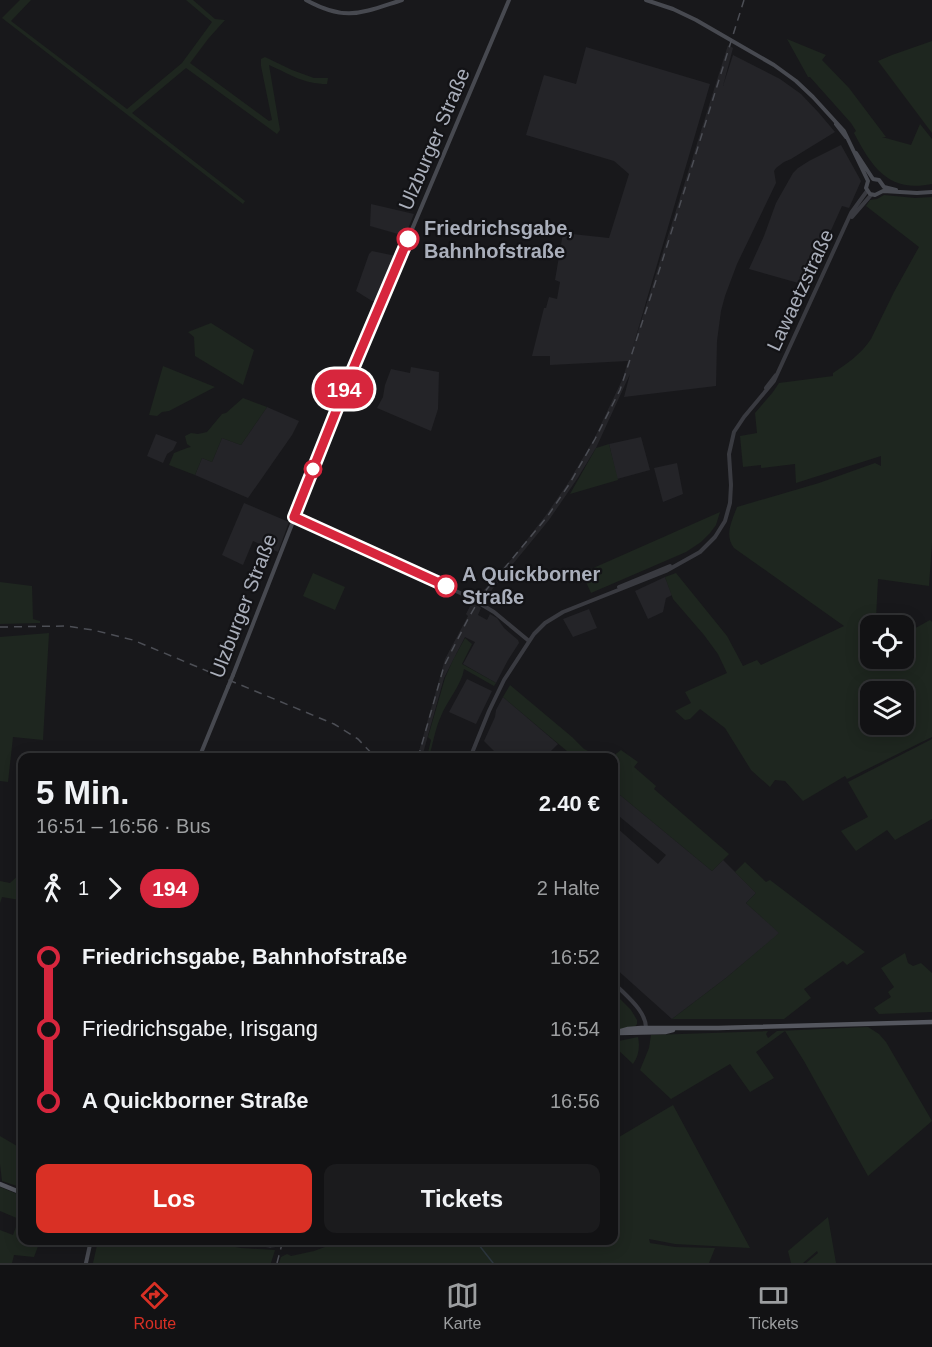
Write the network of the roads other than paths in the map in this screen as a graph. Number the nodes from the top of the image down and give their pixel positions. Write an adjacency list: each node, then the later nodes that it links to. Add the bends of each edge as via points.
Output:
1 (306, 0): 2 (main road, via 352,14)
2 (402, 0)
3 (509, 0): 9 (main road, Ulzburger Straße)
4 (646, 0): 5 (main road, via 696,20 774,65 809,92 844,130)
5 (870, 180): 6 (main road, via 879,180); 8 (main road, via 866,186)
6 (882, 188): 7 (main road); 8 (main road, via 878,194)
7 (932, 192)
8 (869, 193): 10 (street, Lawaetzstraße, via 848,222 772,384 740,422 732,439 728,512 715,537 682,562 552,618)
9 (293, 519): 10 (street, via 469,597); 11 (main road, Ulzburger Straße, bridge)
10 (529, 641): 12 (street, Lawaetzstraße, via 492,704)
11 (201, 753)
12 (472, 753)
13 (618, 987): 15 (street, via 639,1011)
14 (932, 1022): 15 (main road)
15 (644, 1031): 16 (main road)
16 (618, 1032)
17 (0, 1184): 18 (main road)
18 (18, 1191)
19 (90, 1245): 20 (main road)
20 (86, 1263)

